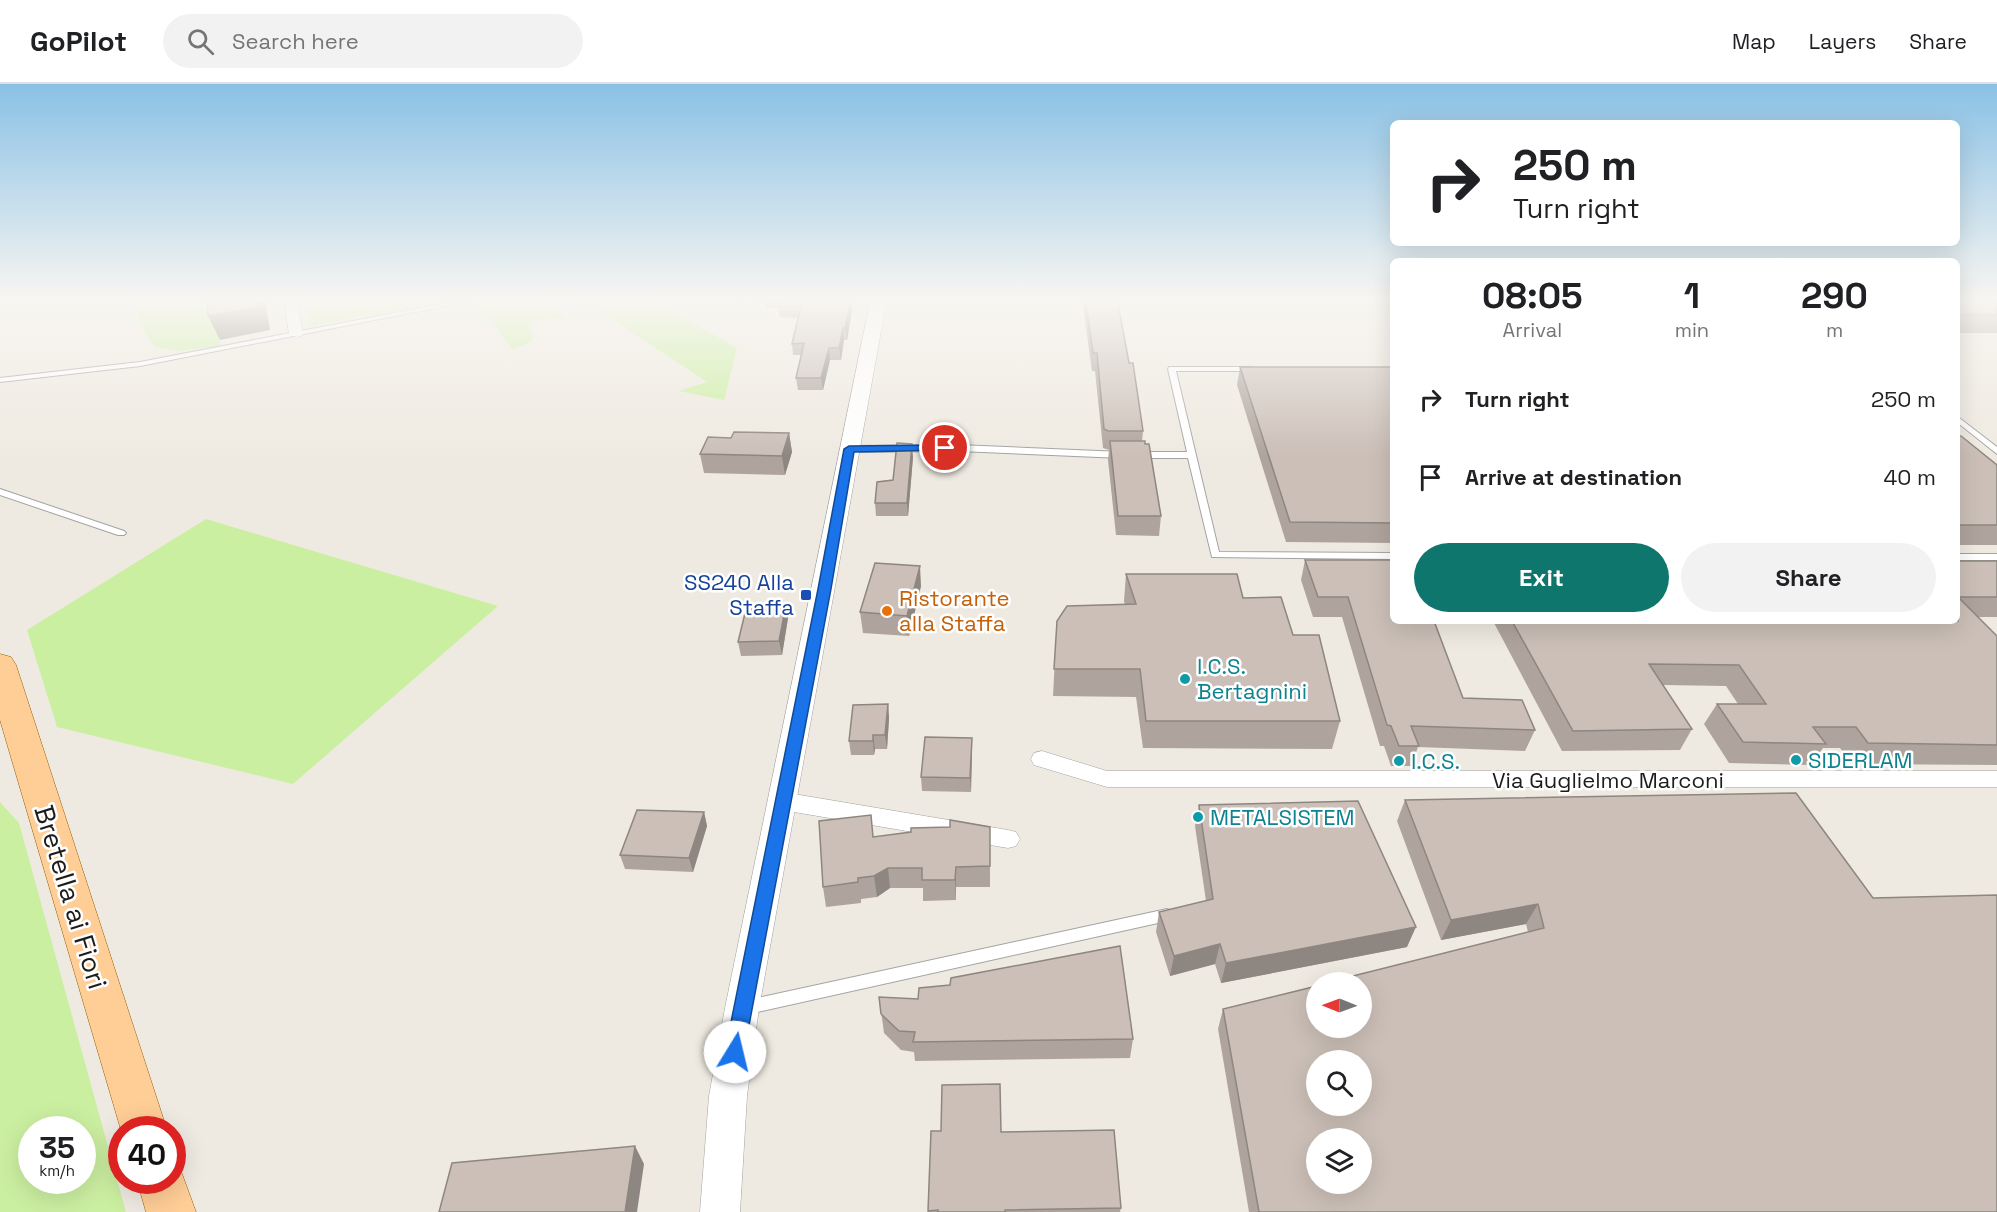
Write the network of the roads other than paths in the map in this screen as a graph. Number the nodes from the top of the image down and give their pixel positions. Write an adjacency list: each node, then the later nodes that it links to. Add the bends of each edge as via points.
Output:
1 (206, 351): 4 (lane, via 112,369)
2 (869, 351): 6 (street)
3 (1265, 369): 8 (lane, via 1172,369)
4 (0, 380)
5 (1960, 421): 7 (lane)
6 (849, 449): 8 (lane); 18 (street)
7 (1997, 451)
8 (1191, 455): 11 (lane, via 1215,555)
9 (0, 492): 10 (lane)
10 (121, 533)
11 (1390, 556)
12 (1960, 557): 13 (lane)
13 (1997, 558)
14 (0, 664): 19 (main road, Bretella ai Fiori)
15 (0, 731): 19 (main road)
16 (1042, 759): 17 (street, Via Guglielmo Marconi, via 1107,779)
17 (1997, 779)
18 (782, 801): 20 (street); 22 (street)
19 (45, 814): 23 (main road, Bretella ai Fiori)
20 (1008, 839)
21 (1167, 915): 22 (lane)
22 (742, 1008): 26 (street, via 728,1096)
23 (140, 1116)
24 (165, 1194): 25 (main road)
25 (171, 1212)
26 (720, 1212)

